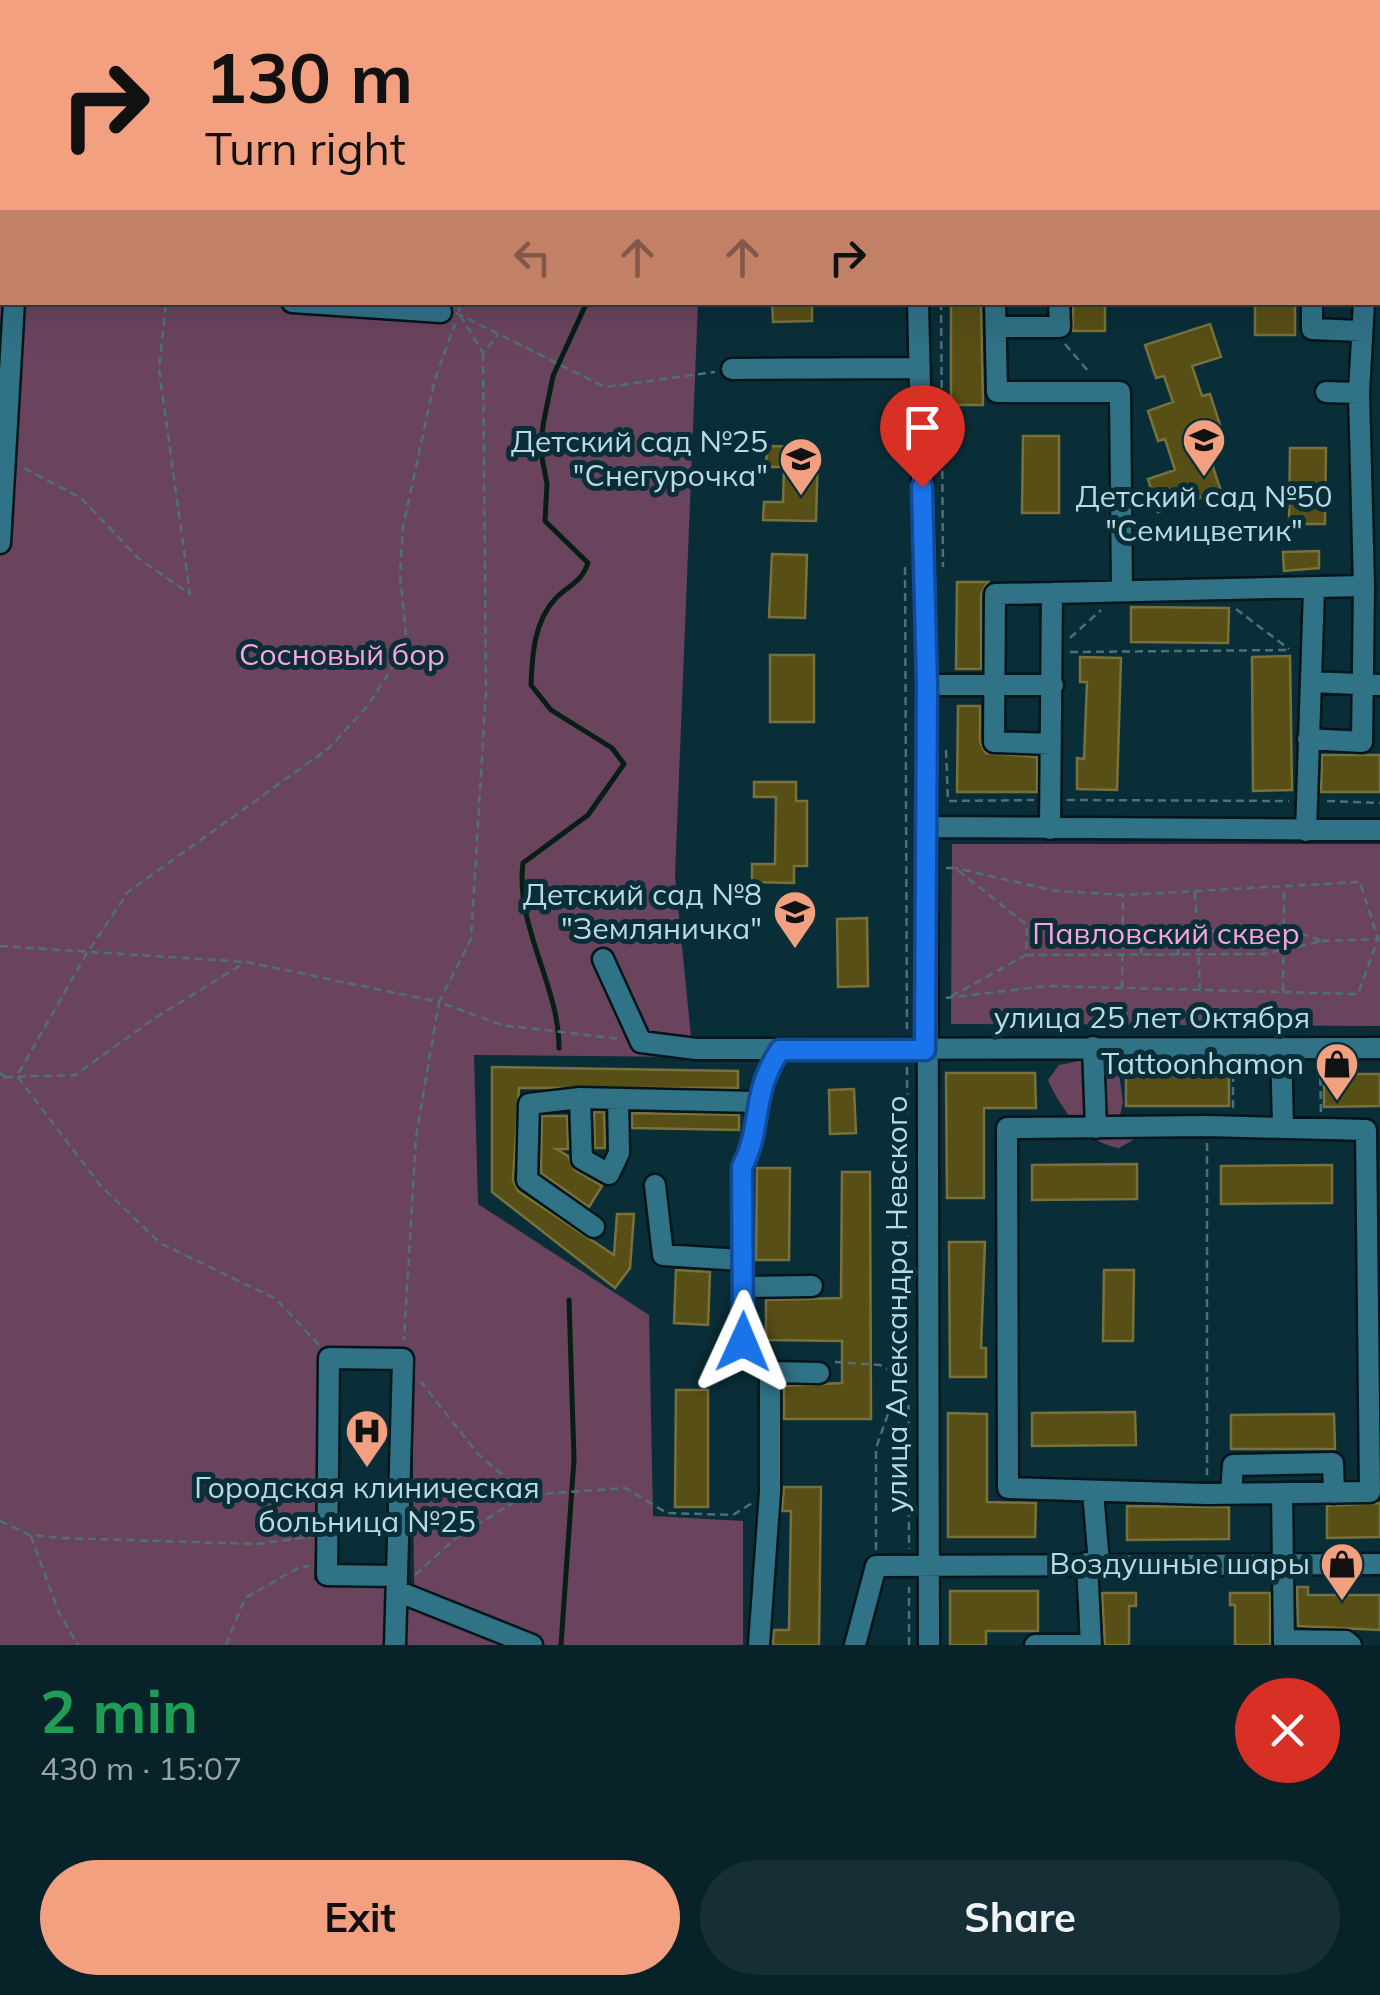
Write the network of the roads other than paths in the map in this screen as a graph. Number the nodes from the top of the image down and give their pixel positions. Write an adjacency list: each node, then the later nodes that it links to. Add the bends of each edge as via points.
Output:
1 (14, 305): 15 (street)
2 (336, 305): 8 (street)
3 (918, 305): 11 (street, улица Александра Невского)
4 (996, 305): 9 (street)
5 (1060, 305): 9 (street, via 1060,327)
6 (1312, 305): 10 (street, via 1312,329)
7 (1364, 305): 10 (street)
8 (452, 313)
9 (996, 328): 18 (street, via 997,392 1120,392)
10 (1362, 331): 14 (street)
11 (920, 368): 12 (street); 21 (street, улица Александра Невского)
12 (732, 369)
13 (1326, 392): 14 (street)
14 (1359, 393): 16 (street)
15 (0, 543)
16 (1364, 586): 17 (street); 24 (street)
17 (1314, 588): 18 (street); 20 (street)
18 (1122, 591): 19 (street)
19 (1052, 593): 22 (street, via 995,594); 23 (street)
20 (1311, 682): 24 (street); 25 (street)
21 (927, 685): 22 (street); 27 (street, улица Александра Невского)
22 (995, 685): 23 (street); 26 (street, via 994,742)
23 (1052, 685): 26 (street)
24 (1371, 685): 25 (street, via 1362,742)
25 (1308, 739): 30 (street)
26 (1051, 744): 28 (street)
27 (926, 826): 28 (street); 35 (street, улица Александра Невского, via 926,997)
28 (1050, 829): 30 (street)
29 (1380, 830): 30 (street)
30 (1306, 831)
31 (603, 960): 36 (street, улица 25 лет Октября, via 641,1042)
32 (1093, 1047): 33 (street, улица 25 лет Октября); 35 (street, улица 25 лет Октября); 41 (street)
33 (1281, 1047): 34 (street, улица 25 лет Октября); 40 (street)
34 (1380, 1048)
35 (916, 1049): 36 (street, улица 25 лет Октября); 56 (street, улица Александра Невского)
36 (780, 1050): 39 (street)
37 (580, 1098): 38 (street); 38 (street, via 582,1159 608,1174 619,1153); 43 (street, via 529,1104 528,1180)
38 (618, 1099): 39 (street)
39 (756, 1102): 44 (street, via 742,1167)
40 (1282, 1127): 41 (street); 50 (street, via 1366,1130 1370,1492)
41 (1096, 1128): 49 (street, via 1007,1128 1008,1488)
42 (655, 1185): 44 (street, via 663,1255)
43 (594, 1227)
44 (740, 1260): 46 (street)
45 (812, 1286): 46 (street)
46 (744, 1287): 47 (street, via 743,1342)
47 (770, 1372): 48 (street); 61 (street)
48 (819, 1373)
49 (1093, 1492): 51 (street); 54 (street)
50 (1334, 1493): 51 (street, via 1333,1463 1232,1465); 52 (street)
51 (1230, 1494): 52 (street)
52 (1282, 1494): 53 (street)
53 (1285, 1562): 54 (street); 55 (street); 58 (street)
54 (1093, 1563): 56 (street); 64 (street, via 1090,1645)
55 (1380, 1564)
56 (919, 1565): 62 (street, via 876,1566); 63 (street, улица Александра Невского)
57 (397, 1584): 57 (street, via 403,1358 328,1358 327,1575); 59 (street); 60 (street)
58 (1284, 1642): 65 (street)
59 (395, 1645)
60 (532, 1645)
61 (759, 1645)
62 (855, 1645)
63 (929, 1645)
64 (1035, 1645)
65 (1350, 1645)

